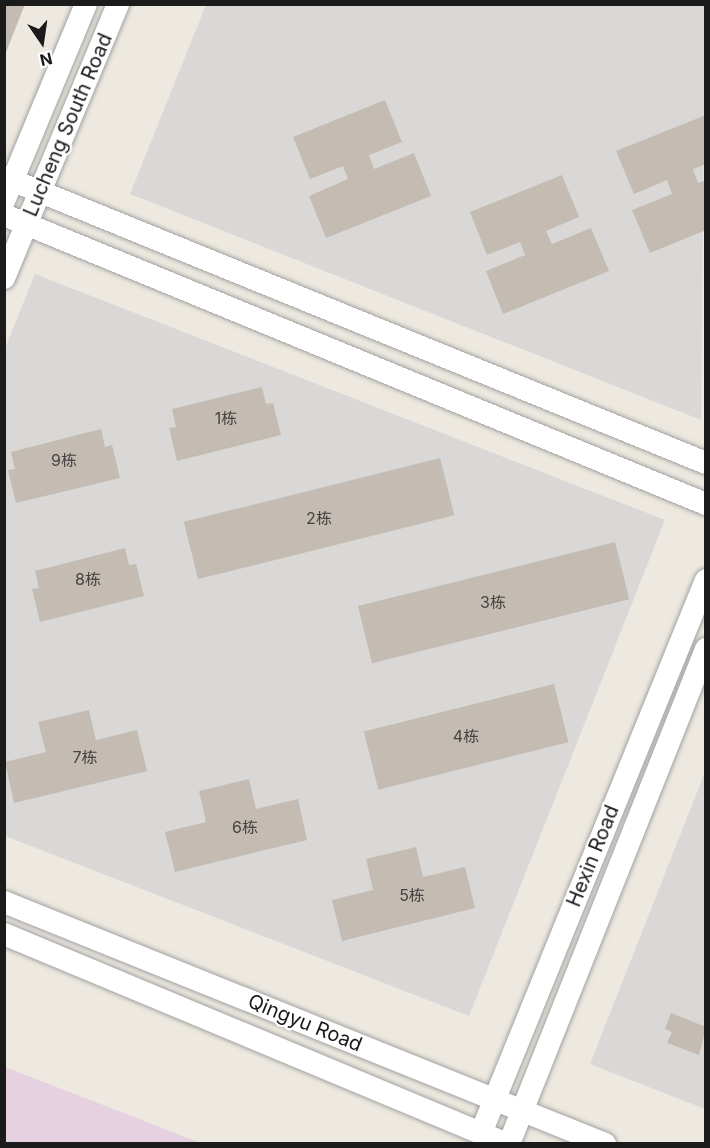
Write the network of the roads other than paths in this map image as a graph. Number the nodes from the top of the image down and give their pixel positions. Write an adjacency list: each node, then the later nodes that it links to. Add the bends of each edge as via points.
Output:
1 (86, 4): 3 (street, Lucheng South Road)
2 (118, 4): 4 (street, Lucheng South Road)
3 (9, 178): 4 (street); 5 (street, Lucheng South Road)
4 (41, 191): 7 (street, Lucheng South Road); 9 (street)
5 (4, 201)
6 (4, 215): 7 (street)
7 (27, 224): 8 (street, Lucheng South Road); 10 (street)
8 (4, 278)
9 (705, 463)
10 (705, 504)
11 (705, 580): 15 (street, Hexin Road)
12 (705, 649): 16 (street, Hexin Road)
13 (4, 902): 15 (street, Qingyu Road)
14 (4, 934): 17 (street, Qingyu Road)
15 (495, 1099): 16 (street, Qingyu Road); 17 (street, Hexin Road)
16 (522, 1110): 18 (street, Hexin Road); 19 (street, Qingyu Road)
17 (481, 1132): 18 (street, Qingyu Road)
18 (508, 1143)
19 (605, 1143)

